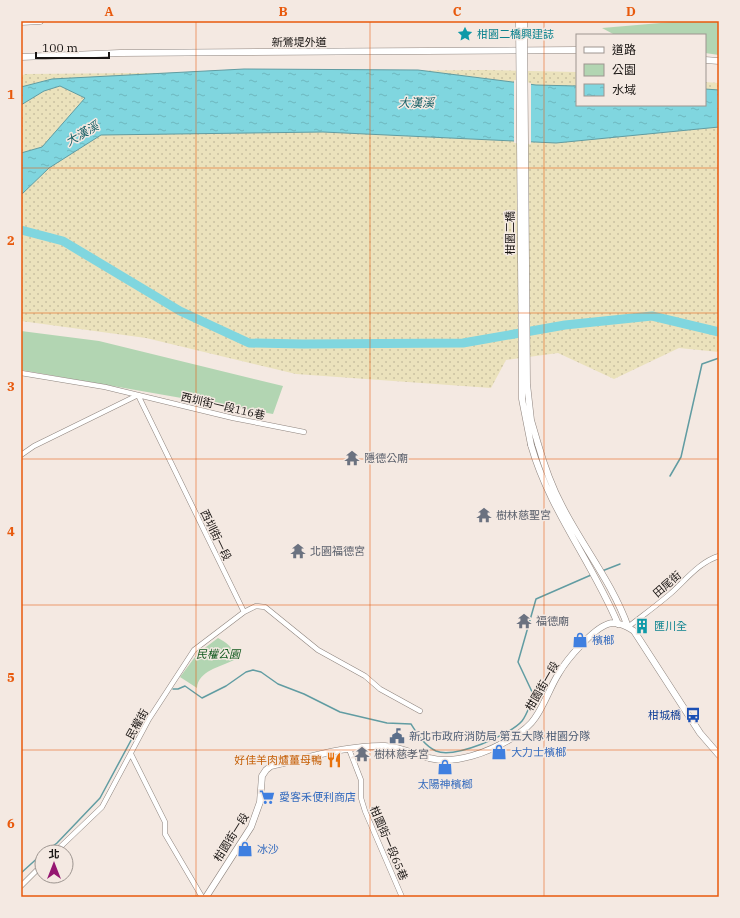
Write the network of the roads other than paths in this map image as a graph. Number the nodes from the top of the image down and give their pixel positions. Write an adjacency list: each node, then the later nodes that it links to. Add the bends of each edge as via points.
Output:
1 (40, 21): 4 (street)
2 (519, 21): 15 (street, 柑園二橋, bridge, via 522,399 531,445 548,492 605,594)
3 (524, 21): 16 (street, 柑園二橋, bridge, via 527,384 531,420 558,498 624,614)
4 (21, 22)
5 (576, 50): 6 (street, 新鶯堤外道, via 128,53)
6 (21, 57)
7 (706, 60): 8 (street)
8 (719, 62)
9 (21, 373): 10 (street, 西圳街一段116巷)
10 (138, 395): 11 (street, 西圳街一段116巷); 12 (street, via 34,446); 14 (street, 西圳街一段)
11 (304, 432)
12 (21, 455)
13 (719, 556): 16 (street, 田尾街, via 700,566)
14 (244, 612): 17 (street, via 256,606 265,607 318,650); 19 (street, 民權街, via 194,650 149,719)
15 (618, 624): 16 (street); 18 (street, 柑園街一段, via 609,624 601,628 580,647 560,671 535,720 512,738 492,748 470,757 446,760 386,746)
16 (628, 627): 20 (street, via 634,631 700,733)
17 (420, 711)
18 (349, 750): 25 (street, 柑園街一段, via 271,766 266,770 262,776 258,808 251,827); 26 (street, 柑園街一段65巷, via 361,780 361,798 365,811)
19 (131, 754): 21 (street, 民權街, via 102,807); 24 (street, via 165,822 165,834)
20 (719, 755)
21 (63, 844)
22 (34, 873): 23 (street)
23 (21, 886)
24 (202, 897)
25 (206, 897)
26 (402, 897)

